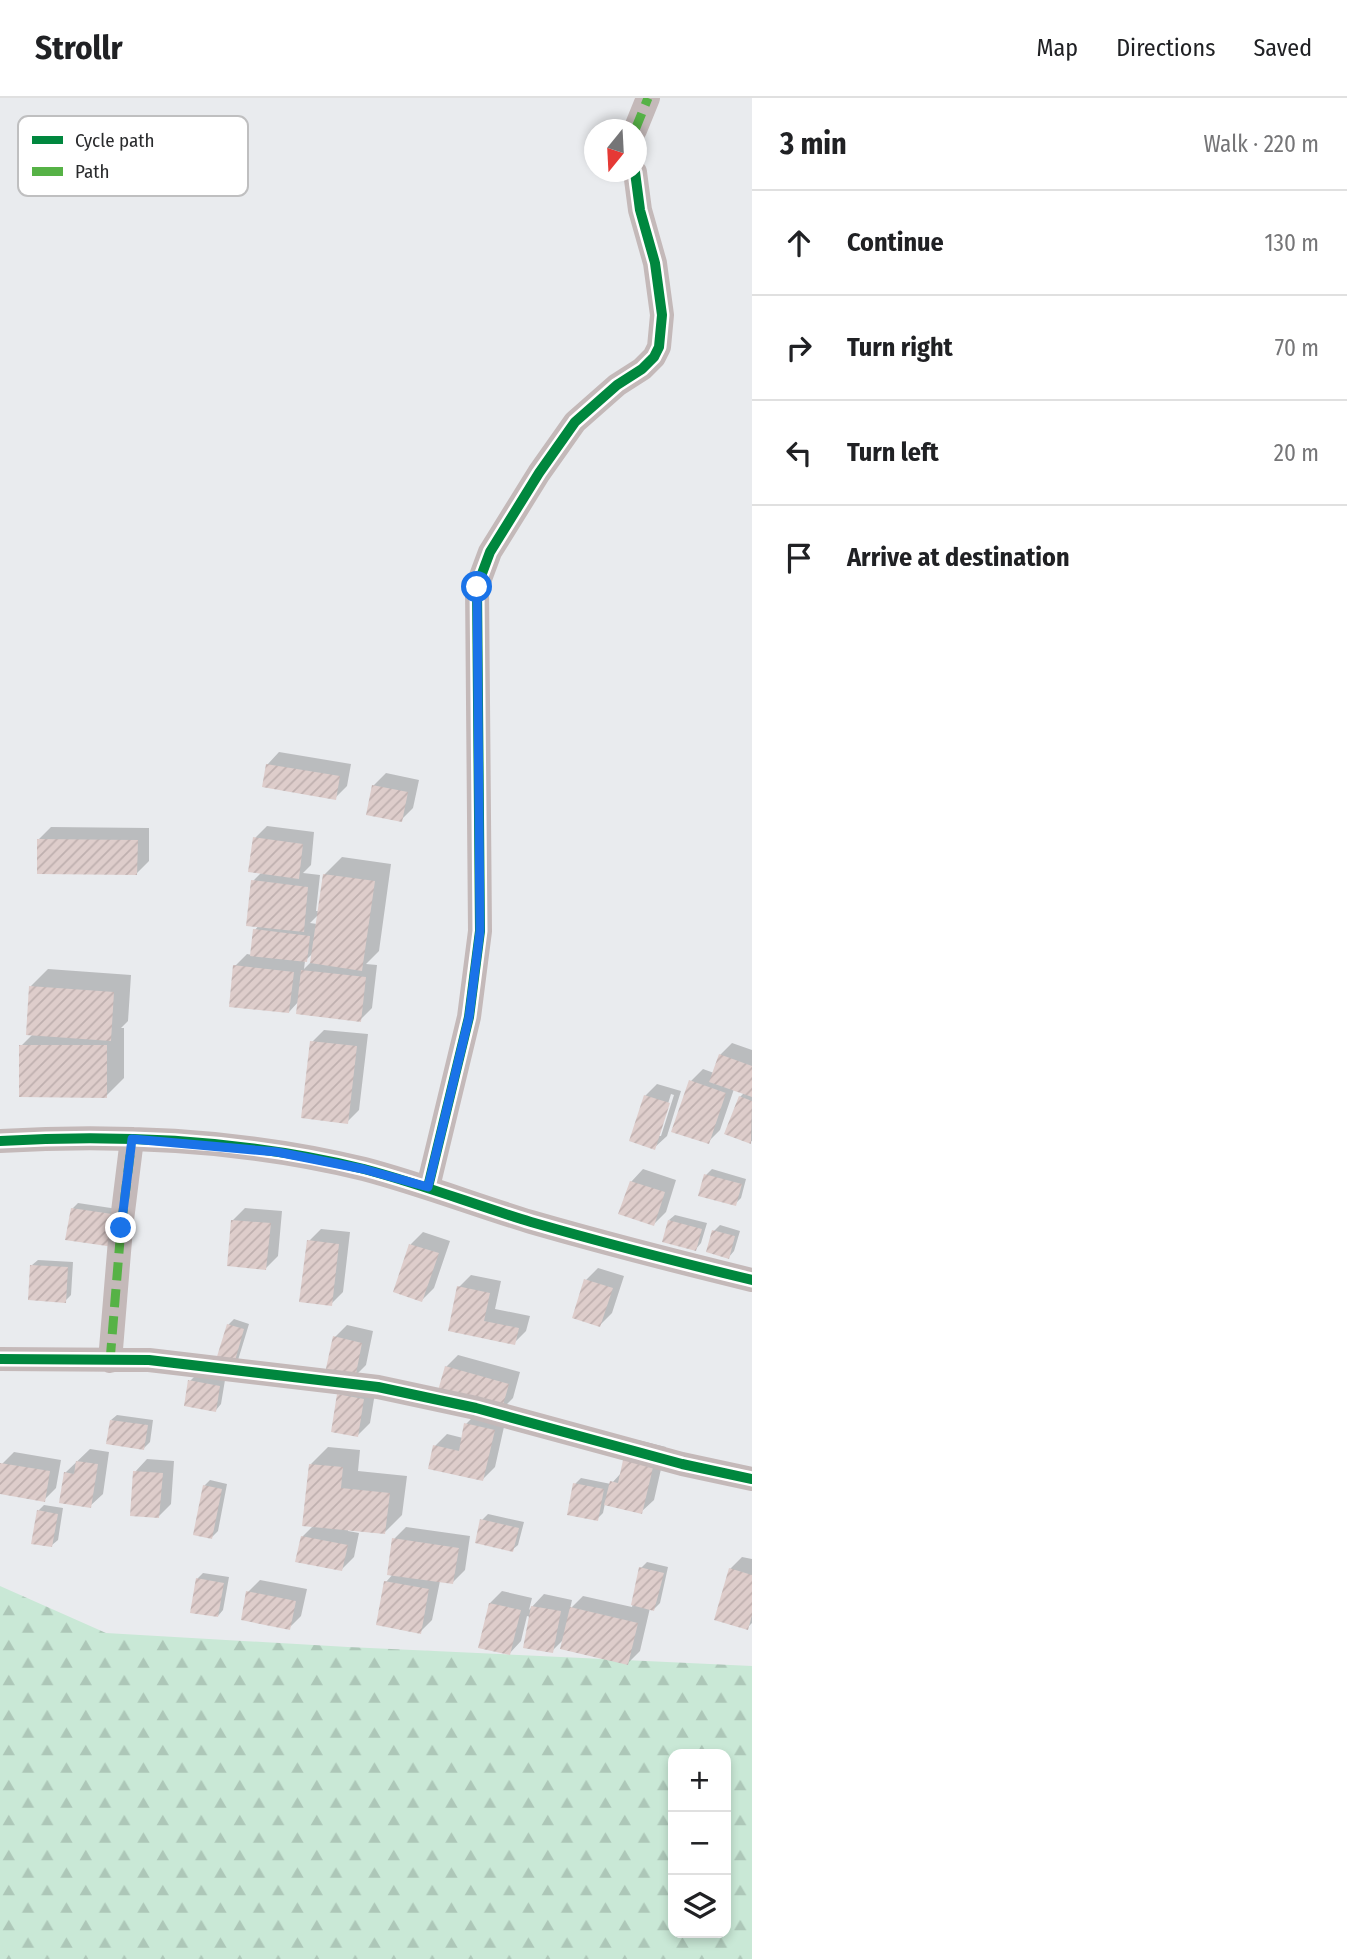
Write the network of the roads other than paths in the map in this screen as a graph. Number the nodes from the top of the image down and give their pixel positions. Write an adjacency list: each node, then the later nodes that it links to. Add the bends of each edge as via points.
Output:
1 (648, 98): 2 (street)
2 (639, 119)
3 (636, 182): 6 (street, via 662,316 659,347 642,369 575,422 490,552 477,587 480,931 469,1017)
4 (132, 1139): 5 (street); 6 (street, via 277,1152); 9 (street)
5 (0, 1141)
6 (428, 1187): 7 (street, via 529,1221)
7 (752, 1280)
8 (0, 1359): 9 (street)
9 (110, 1361): 10 (street, via 149,1360 377,1387)
10 (752, 1479)

